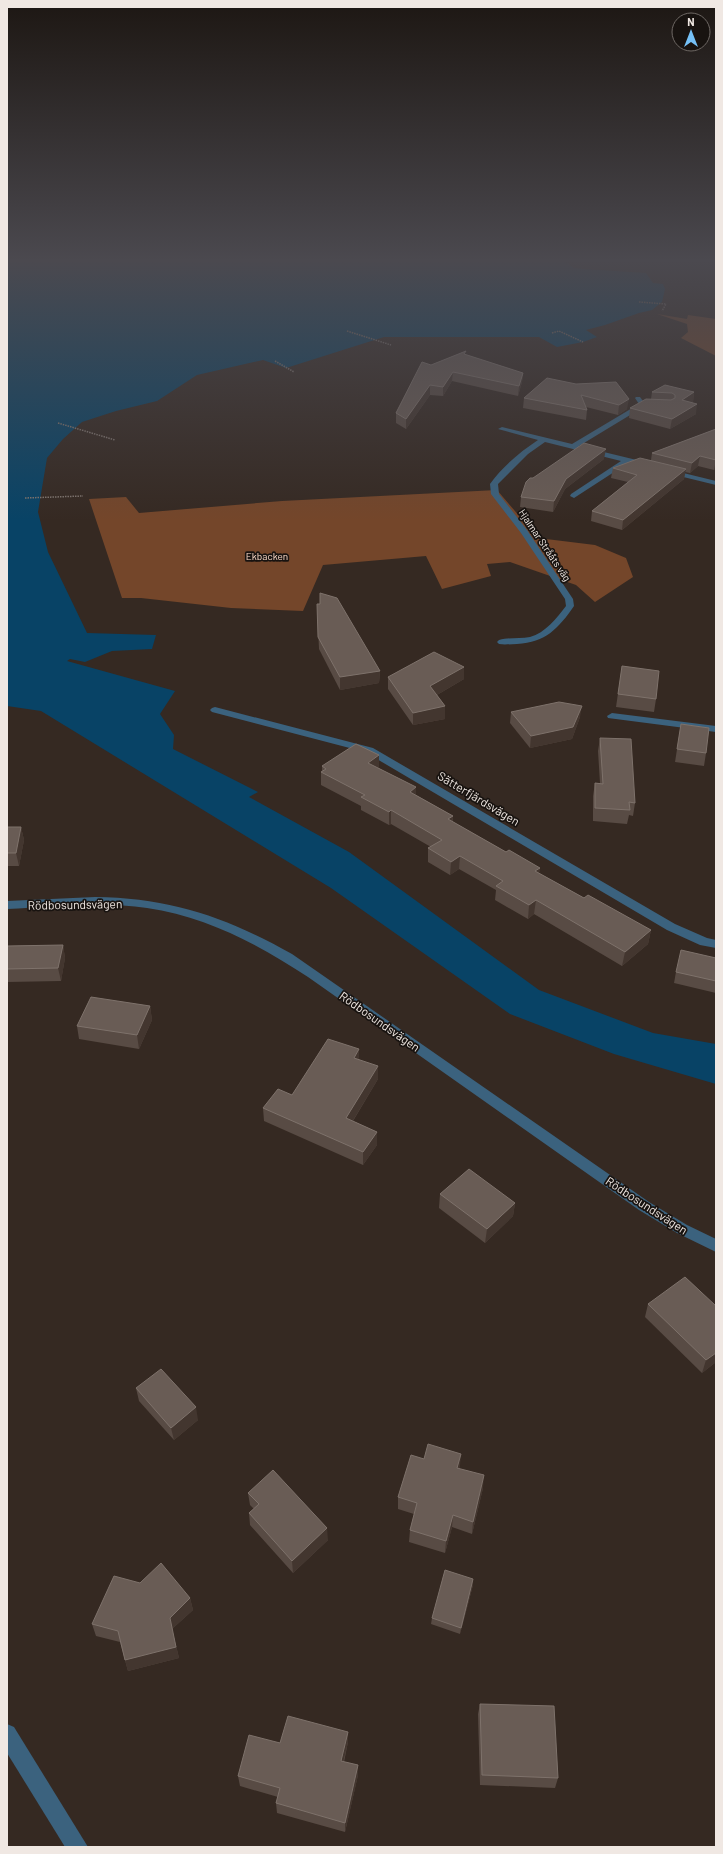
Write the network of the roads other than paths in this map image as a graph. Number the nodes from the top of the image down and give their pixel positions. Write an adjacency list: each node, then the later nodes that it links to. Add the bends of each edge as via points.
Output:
1 (638, 398): 4 (street, via 646,406)
2 (502, 429): 3 (street)
3 (543, 440): 4 (street); 10 (street, Hjalmar Strååts väg, via 525,452 500,476 494,484 495,494 569,599 570,606 541,636)
4 (574, 447): 5 (street)
5 (627, 460): 6 (street); 9 (street)
6 (650, 466)
7 (666, 470): 8 (street)
8 (716, 483)
9 (574, 496)
10 (502, 642)
11 (214, 710): 15 (street, Sätterfjärdsvägen, via 369,750 672,927 704,942)
12 (612, 716): 13 (street)
13 (716, 729)
14 (7, 905): 16 (street, Rödbosundsvägen, via 84,902 147,904 197,914 238,929 317,975 644,1206)
15 (716, 944)
16 (716, 1246)
17 (7, 1734): 18 (street)
18 (77, 1847)

